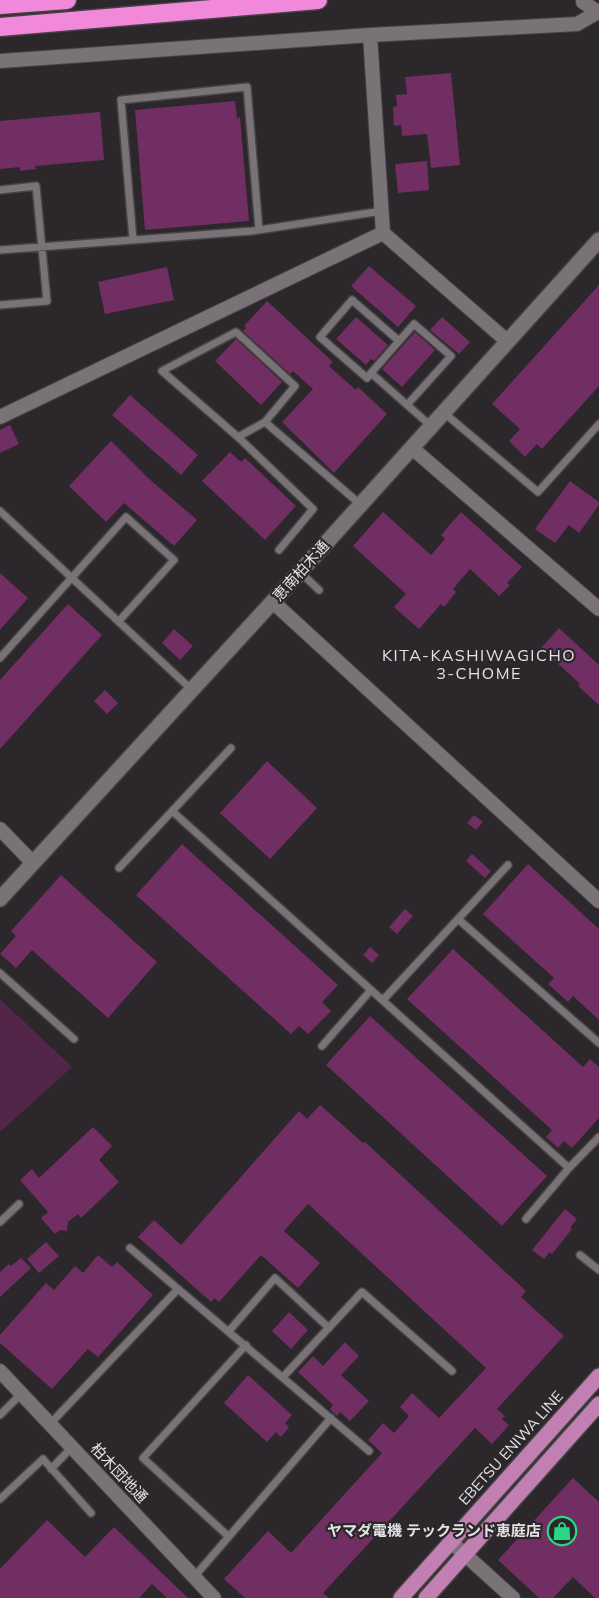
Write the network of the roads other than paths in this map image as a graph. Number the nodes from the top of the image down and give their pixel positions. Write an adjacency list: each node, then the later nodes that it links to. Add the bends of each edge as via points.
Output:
1 (67, 0): 4 (highway)
2 (318, 0): 6 (highway)
3 (584, 2): 5 (street)
4 (0, 5)
5 (598, 13): 7 (street, via 577,24)
6 (0, 27)
7 (370, 35): 8 (street); 10 (street)
8 (0, 61)
9 (0, 190): 14 (lane, via 36,186)
10 (382, 211): 11 (lane); 12 (street)
11 (259, 230): 13 (lane); 13 (lane, via 247,87 121,100)
12 (383, 233): 19 (street); 23 (street)
13 (134, 240): 14 (lane)
14 (42, 246): 16 (lane); 17 (lane, via 47,301)
15 (597, 247): 19 (street, 恵南柏木通)
16 (0, 250)
17 (0, 305)
18 (399, 341): 20 (lane); 20 (lane, via 352,300 320,337 367,378); 21 (lane, via 414,324 450,356)
19 (507, 341): 22 (street, 恵南柏木通)
20 (371, 373): 21 (lane)
21 (407, 405): 26 (lane)
22 (443, 412): 25 (lane, via 538,492); 26 (street, 恵南柏木通)
23 (0, 417)
24 (265, 422): 27 (lane); 27 (lane, via 296,386 236,332 162,371); 29 (lane)
25 (599, 424)
26 (431, 426): 28 (street, 恵南柏木通)
27 (238, 438): 31 (lane, via 313,508)
28 (412, 448): 29 (street, 恵南柏木通); 36 (street)
29 (361, 505): 32 (street, 恵南柏木通)
30 (0, 511): 33 (lane)
31 (279, 550)
32 (300, 572): 34 (lane); 35 (street, 恵南柏木通)
33 (72, 577): 37 (lane); 37 (lane, via 126,517 174,560); 38 (lane)
34 (320, 590)
35 (273, 602): 39 (street, 恵南柏木通); 47 (street)
36 (599, 609)
37 (119, 621): 39 (lane)
38 (0, 658)
39 (192, 690): 43 (street, 恵南柏木通)
40 (231, 747): 41 (lane)
41 (172, 811): 45 (lane); 50 (lane)
42 (0, 829): 43 (street)
43 (33, 863): 46 (street, 恵南柏木通)
44 (508, 865): 48 (lane)
45 (119, 868)
46 (0, 899)
47 (599, 901)
48 (458, 919): 51 (lane); 53 (lane)
49 (0, 972): 52 (lane)
50 (371, 990): 51 (lane); 54 (lane)
51 (383, 1000): 56 (lane)
52 (74, 1039)
53 (599, 1043)
54 (322, 1046)
55 (599, 1137): 56 (lane)
56 (569, 1168): 58 (lane)
57 (19, 1204): 59 (lane)
58 (526, 1219)
59 (0, 1222)
60 (130, 1248): 63 (lane)
61 (580, 1255): 62 (lane)
62 (599, 1270)
63 (178, 1289): 65 (lane); 75 (lane)
64 (329, 1328): 65 (lane, via 275,1278); 68 (lane, via 362,1292); 70 (lane)
65 (229, 1331): 66 (lane)
66 (246, 1345): 70 (lane); 81 (lane, via 143,1458)
67 (0, 1371): 71 (street, 柏木団地通)
68 (452, 1371)
69 (599, 1376): 82 (main road, EBETSU ENIWA LINE)
70 (283, 1377): 74 (lane)
71 (21, 1394): 73 (lane); 75 (street, 柏木団地通)
72 (599, 1404): 83 (main road)
73 (0, 1416)
74 (331, 1418): 77 (lane); 81 (lane)
75 (50, 1424): 76 (street, 柏木団地通)
76 (72, 1447): 78 (lane); 84 (street, 柏木団地通)
77 (369, 1451)
78 (51, 1469): 79 (lane, via 43,1459); 80 (lane)
79 (0, 1499)
80 (91, 1513)
81 (228, 1536): 84 (lane)
82 (451, 1542): 83 (street); 86 (main road, EBETSU ENIWA LINE)
83 (465, 1555): 87 (main road); 88 (street)
84 (194, 1577): 85 (street, 柏木団地通)
85 (214, 1598)
86 (401, 1598)
87 (426, 1598)
88 (513, 1598)

